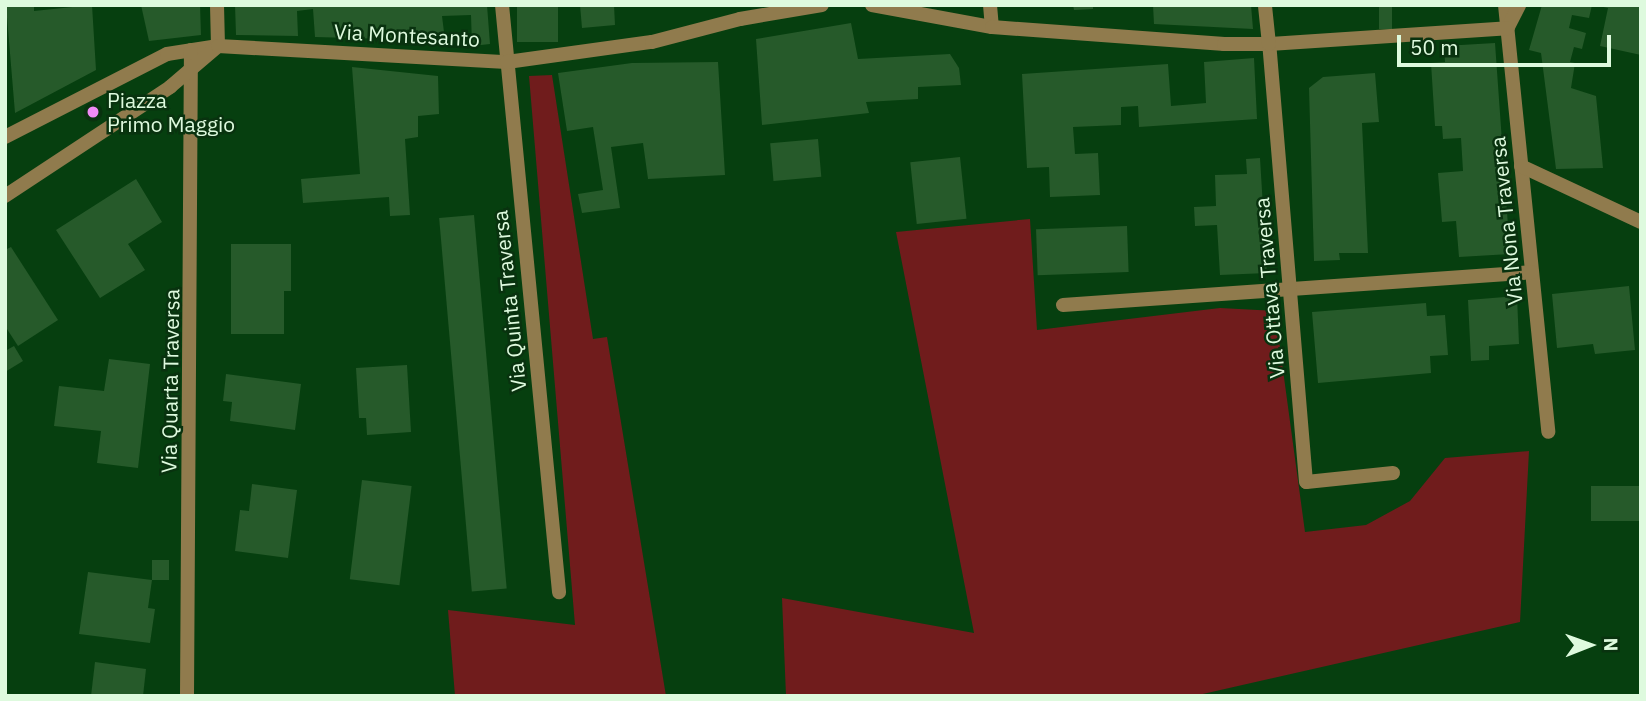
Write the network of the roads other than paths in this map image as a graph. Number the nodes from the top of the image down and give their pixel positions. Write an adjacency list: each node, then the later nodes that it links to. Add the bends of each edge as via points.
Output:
1 (217, 5): 13 (street)
2 (502, 5): 15 (street, Via Quinta Traversa)
3 (821, 5): 9 (street, Via Montesanto)
4 (872, 5): 10 (street)
5 (990, 5): 10 (street)
6 (1265, 5): 12 (street, Via Ottava Traversa)
7 (1505, 5): 11 (street, Via Nona Traversa)
8 (1520, 5): 11 (street)
9 (740, 12): 15 (street, Via Montesanto, via 652,42)
10 (992, 27): 12 (street)
11 (1507, 29): 12 (street); 18 (street, Via Nona Traversa)
12 (1269, 44): 22 (street, Via Ottava Traversa)
13 (218, 46): 14 (street, Via Montesanto); 15 (street, Via Montesanto); 16 (street)
14 (191, 50): 16 (street, Via Quarta Traversa); 17 (street, Via Montesanto, via 167,54)
15 (507, 62): 26 (street, Via Quinta Traversa)
16 (194, 66): 19 (street, via 170,87); 27 (street, Via Quarta Traversa)
17 (5, 137)
18 (1521, 166): 20 (street); 21 (street, Via Nona Traversa)
19 (5, 195)
20 (1641, 222)
21 (1532, 272): 22 (street); 24 (street, Via Nona Traversa)
22 (1291, 289): 23 (street); 25 (street, Via Ottava Traversa, via 1306,482)
23 (1063, 305)
24 (1548, 432)
25 (1392, 473)
26 (559, 592)
27 (187, 696)

